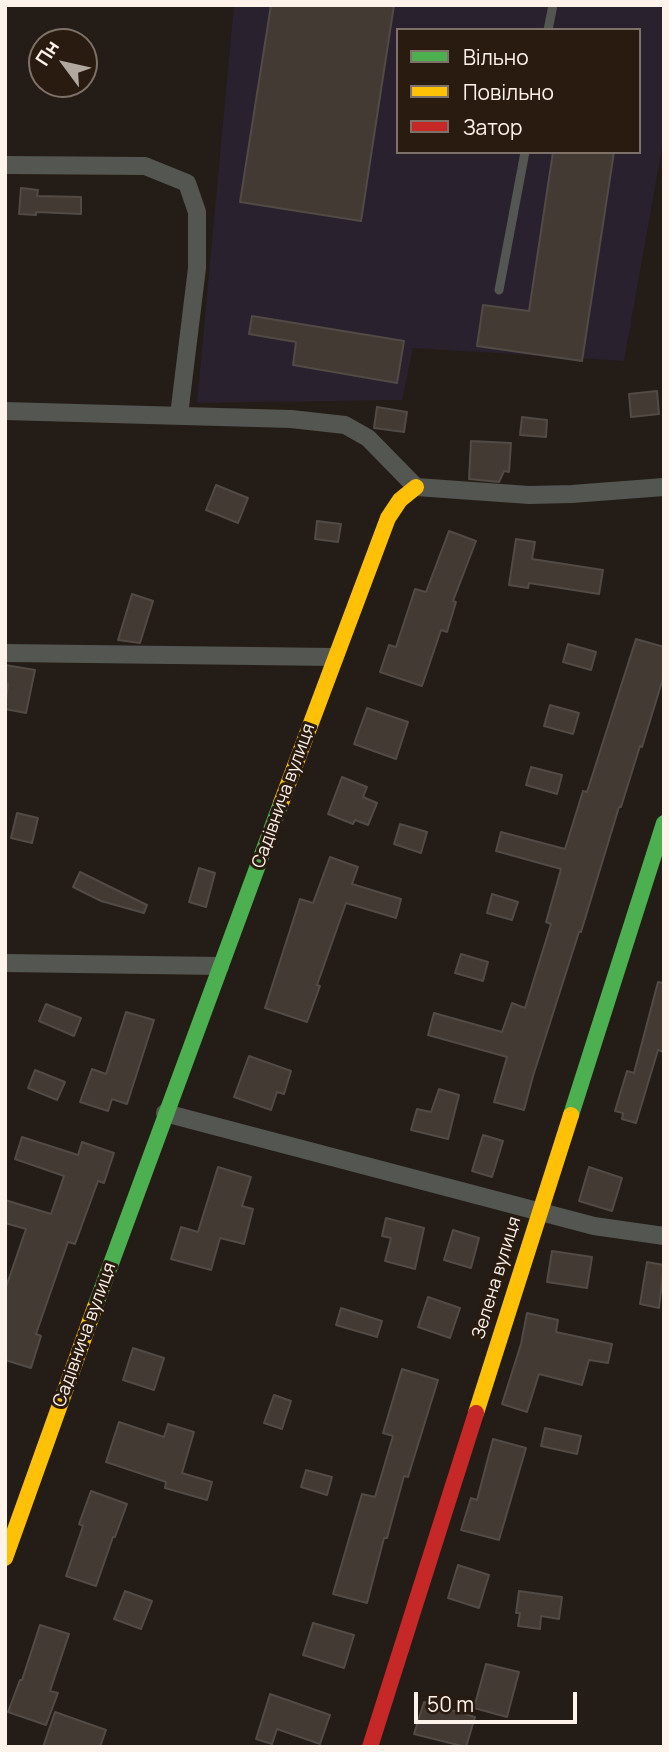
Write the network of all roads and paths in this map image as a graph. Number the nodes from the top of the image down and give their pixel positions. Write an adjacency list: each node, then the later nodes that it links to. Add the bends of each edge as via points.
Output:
1 (553, 5): 2 (lane)
2 (548, 28)
3 (525, 154): 5 (lane)
4 (5, 165): 7 (street, via 145,166 187,183 197,212 197,268)
5 (499, 290)
6 (5, 411): 7 (street)
7 (179, 415): 8 (street, via 345,425 368,438)
8 (416, 487): 9 (street, via 529,495); 11 (street, Садівнича вулиця, via 388,518)
9 (664, 487)
10 (5, 653): 11 (street)
11 (335, 657): 14 (street, Садівнича вулиця)
12 (664, 822): 16 (street, Зелена вулиця)
13 (5, 963): 14 (street)
14 (220, 966): 15 (street, Садівнича вулиця)
15 (165, 1113): 16 (street); 18 (street, Садівнича вулиця)
16 (538, 1212): 17 (street); 19 (street, Зелена вулиця)
17 (664, 1236)
18 (5, 1558)
19 (370, 1747)

